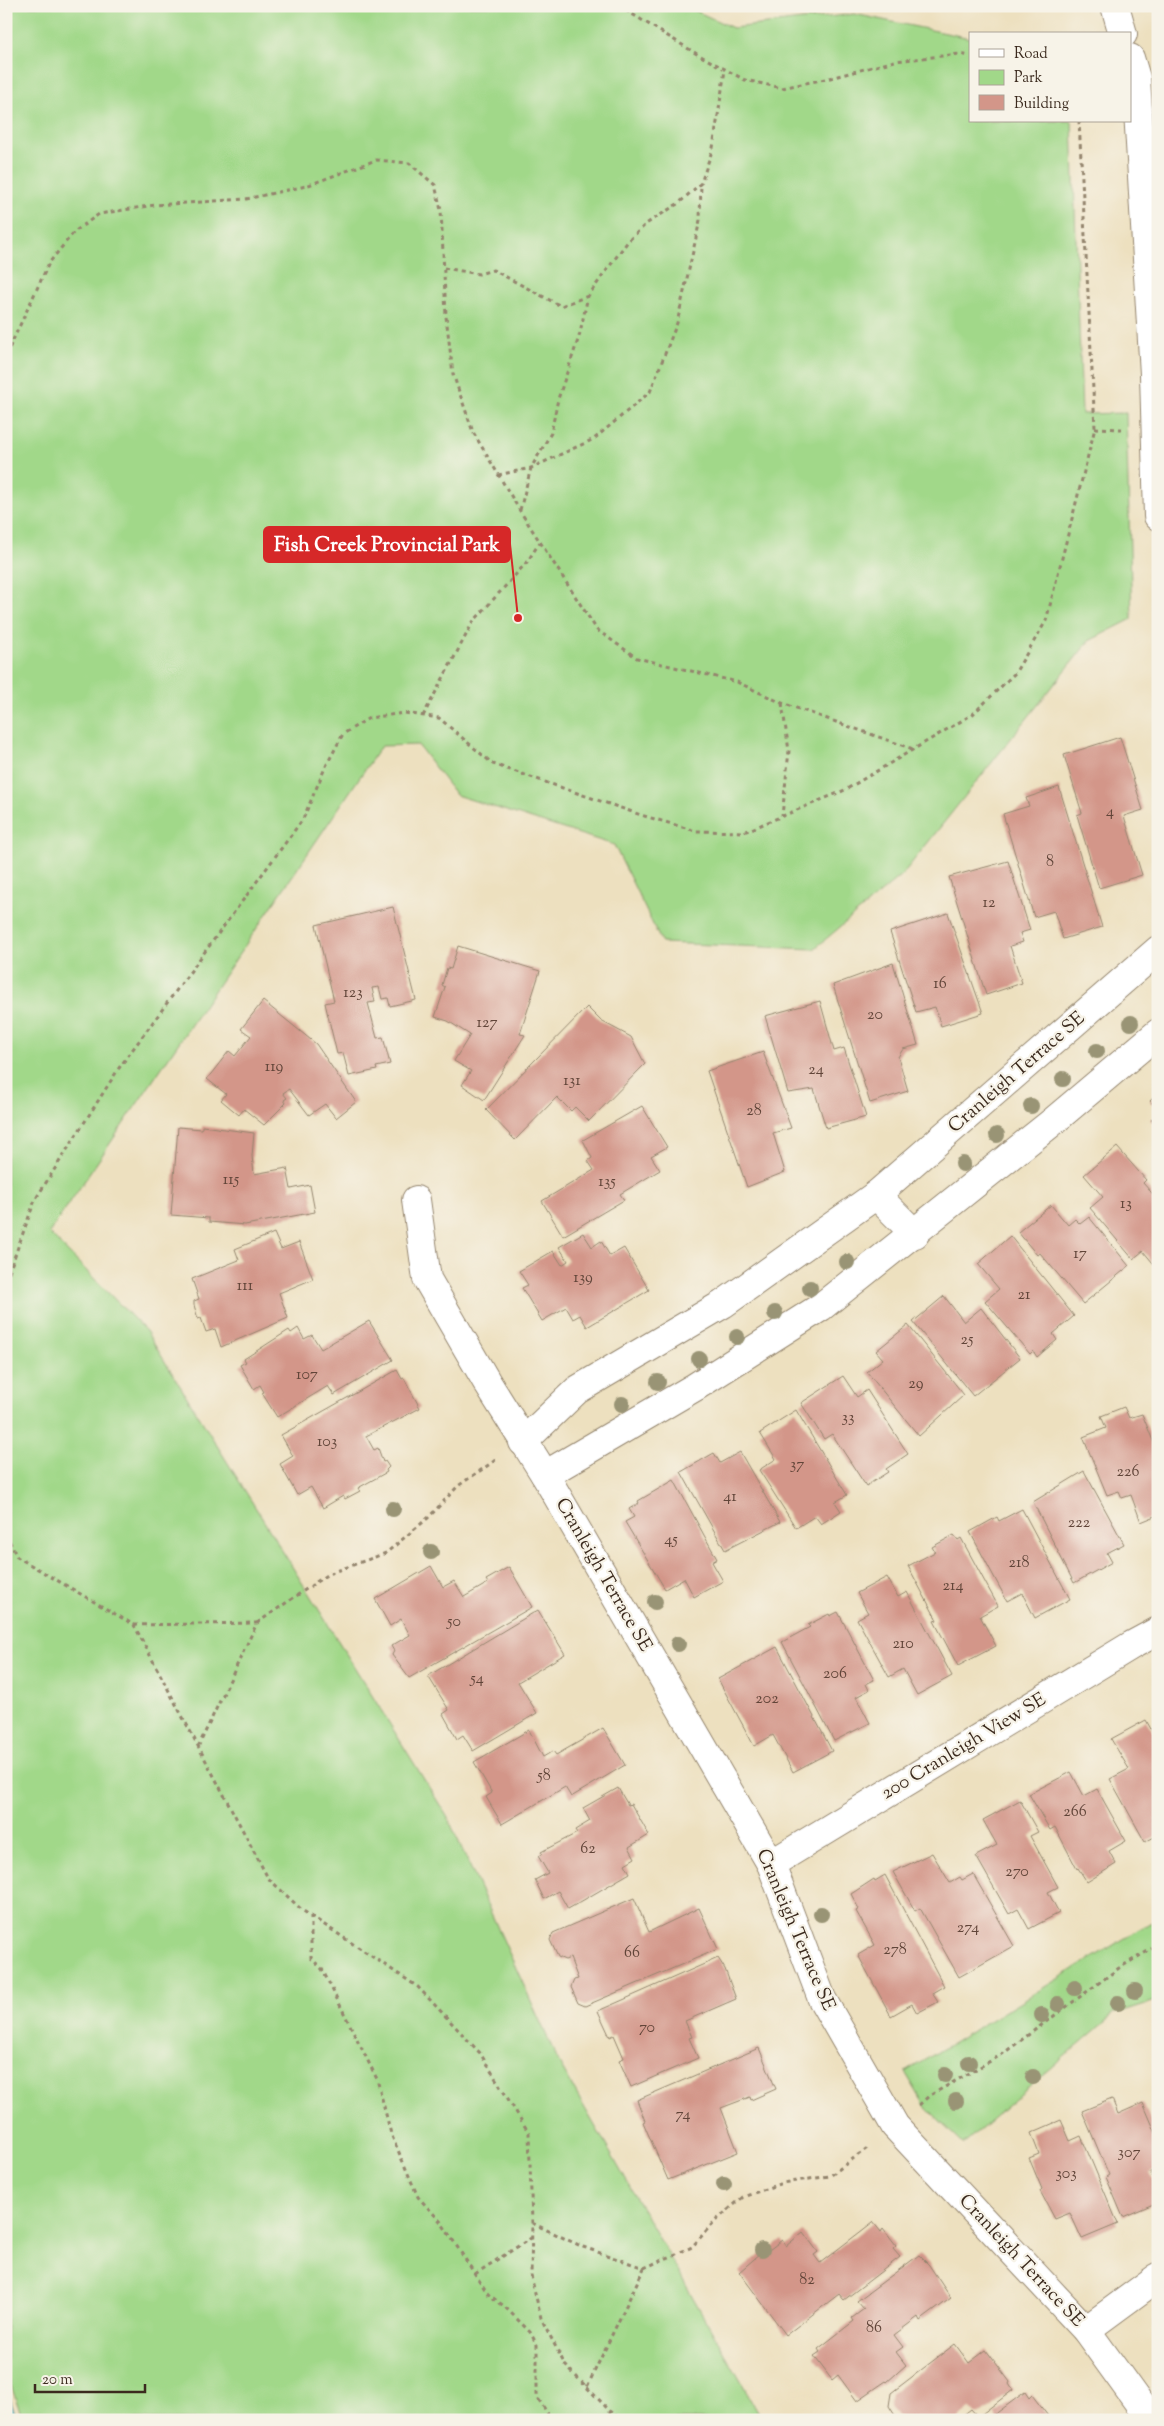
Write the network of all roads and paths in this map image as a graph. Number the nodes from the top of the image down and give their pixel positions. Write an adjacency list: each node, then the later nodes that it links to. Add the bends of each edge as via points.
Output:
1 (619, 6): 6 (path)
2 (1116, 6): 3 (street)
3 (1122, 32)
4 (969, 56): 6 (path, via 894,61 782,88 745,80)
5 (1132, 65): 11 (street, via 1136,78)
6 (725, 70): 8 (path, via 713,148)
7 (1079, 122): 21 (path, via 1095,428 1074,517 1046,621 1015,673 973,714)
8 (700, 183): 10 (path, via 628,241); 14 (path, via 700,220 677,323 650,392 594,438)
9 (444, 268): 10 (path, via 479,274 493,270 561,306); 12 (path, via 441,210 435,185 409,163 376,160 306,186 246,199 154,205 98,214 74,232 49,263); 15 (path, via 453,374 473,432)
10 (588, 296): 14 (path, via 551,433)
11 (1153, 313): 13 (street)
12 (6, 356)
13 (1156, 374): 17 (street)
14 (530, 468): 15 (path); 16 (path)
15 (498, 475): 16 (path)
16 (520, 511): 18 (path)
17 (1158, 516)
18 (540, 542): 19 (path, via 597,630 637,658 737,682); 20 (path, via 527,562 473,622)
19 (782, 703): 21 (path); 22 (path, via 789,751)
20 (423, 716): 22 (path, via 438,718 493,764 696,831 744,832); 28 (path, via 404,714 369,718 343,734 324,768 303,819 119,1068 35,1200)
21 (913, 749): 22 (path, via 846,790)
22 (782, 816)
23 (1158, 950): 25 (street, Cranleigh Terrace SE)
24 (1158, 1032): 27 (street)
25 (876, 1195): 27 (street); 29 (street, Cranleigh Terrace SE, via 723,1304 577,1390)
26 (416, 1200): 29 (street, via 427,1279)
27 (915, 1234): 30 (street, via 821,1307 695,1387)
28 (6, 1280)
29 (523, 1442): 30 (street, Cranleigh Terrace SE); 32 (path, via 458,1486 428,1518 386,1554 328,1574)
30 (545, 1475): 36 (street, Cranleigh Terrace SE)
31 (6, 1534): 33 (path, via 17,1557)
32 (257, 1623): 33 (path); 35 (path)
33 (134, 1625): 35 (path)
34 (1158, 1632): 36 (street, 200 Cranleigh View SE, via 1123,1650)
35 (199, 1745): 37 (path, via 268,1878)
36 (771, 1864): 39 (street, Cranleigh Terrace SE, via 822,1999)
37 (311, 1916): 40 (path, via 418,1987 480,2052 529,2133); 43 (path, via 311,1958 322,1970 377,2079 391,2134 418,2197 441,2222)
38 (1158, 1945): 39 (path, via 1119,1968 1001,2055 929,2096)
39 (894, 2126): 42 (path, via 830,2176 782,2183 743,2197 692,2247); 45 (street, Cranleigh Terrace SE)
40 (532, 2223): 41 (path); 42 (path, via 583,2247)
41 (532, 2238): 43 (path); 46 (path, via 530,2276 541,2318 564,2365)
42 (644, 2268): 46 (path)
43 (475, 2274): 47 (path, via 488,2294 530,2332 537,2345 537,2397)
44 (1158, 2277): 45 (street)
45 (1086, 2330): 49 (street, Cranleigh Terrace SE)
46 (587, 2387): 48 (path)
47 (552, 2420)
48 (623, 2420)
49 (1151, 2420)

